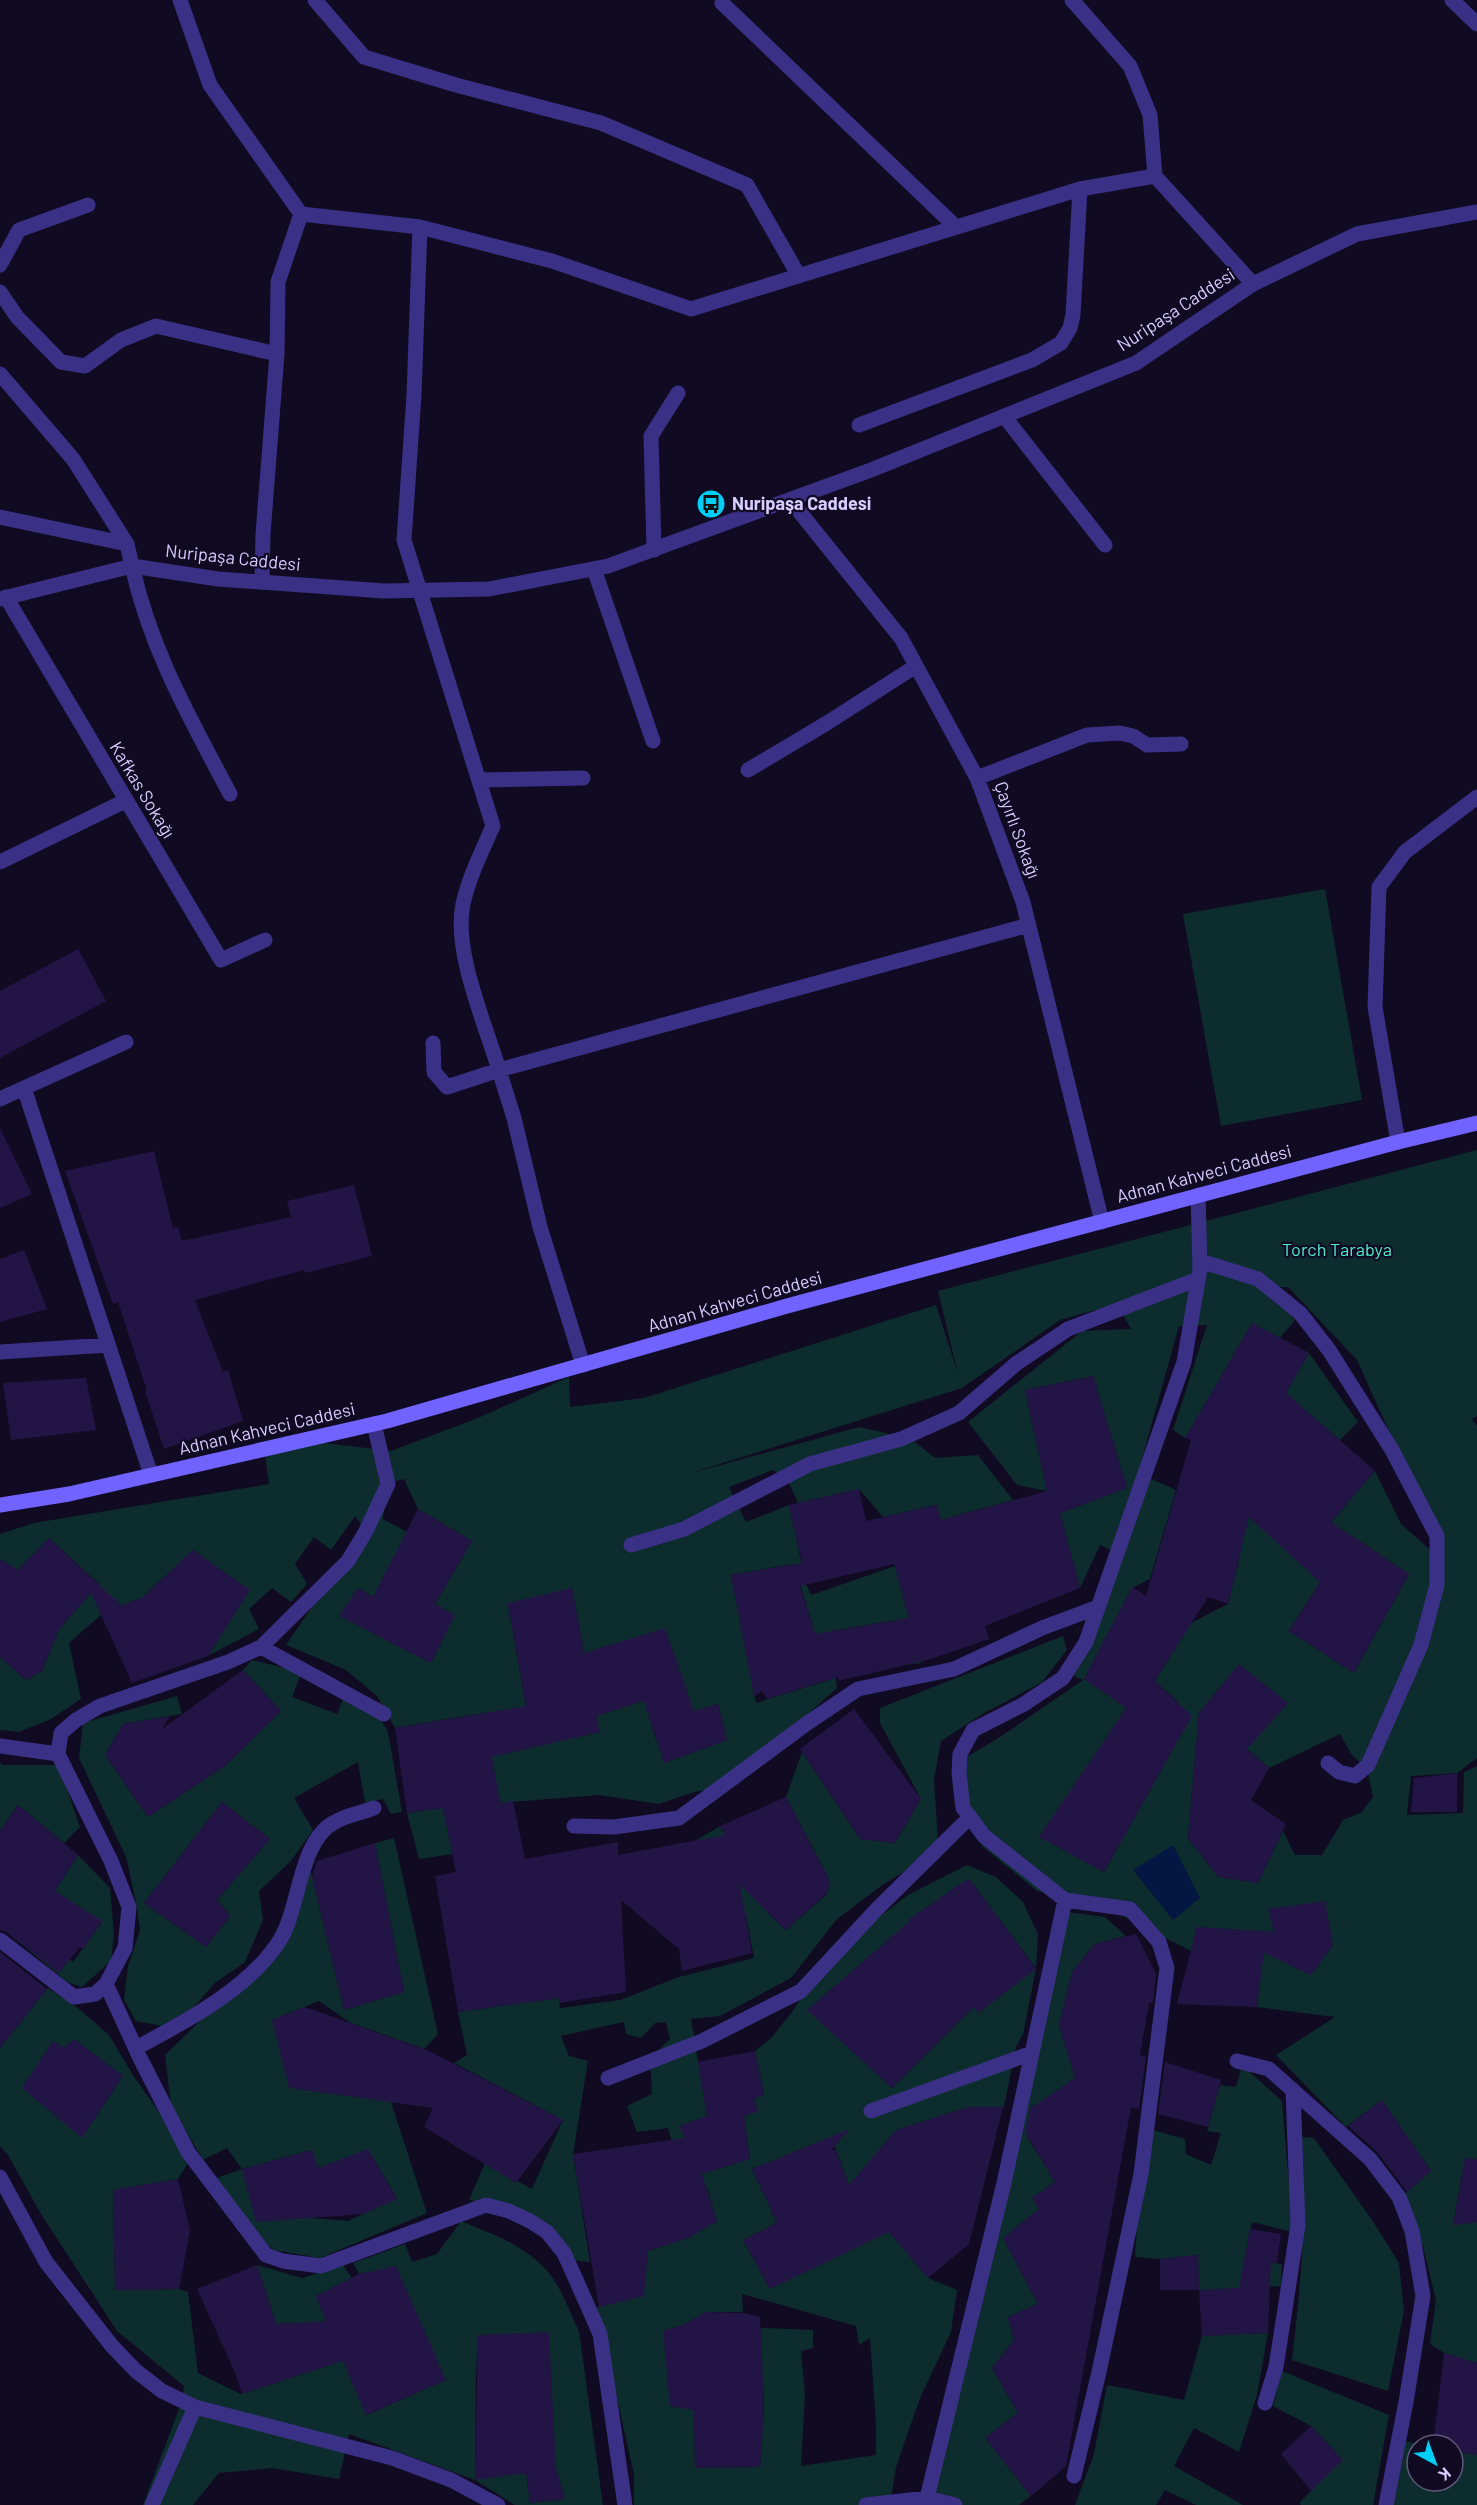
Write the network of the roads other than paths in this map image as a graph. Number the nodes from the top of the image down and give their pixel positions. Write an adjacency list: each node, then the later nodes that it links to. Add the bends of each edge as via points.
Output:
1 (180, 0): 11 (street, via 210,85)
2 (315, 0): 15 (street, via 364,57 601,123 747,184)
3 (723, 0): 13 (street)
4 (1072, 0): 7 (street, via 1130,66 1150,115)
5 (1452, 0): 6 (street)
6 (1477, 24)
7 (1155, 176): 8 (street); 16 (street)
8 (1080, 189): 13 (street); 22 (street, via 1073,315 1061,343 1032,360)
9 (88, 205): 14 (street, via 19,230)
10 (1477, 212): 16 (street, Nuripaşa Caddesi, via 1357,234)
11 (301, 214): 12 (street); 18 (street, via 278,282)
12 (420, 227): 15 (street, via 552,261 692,309); 31 (street, via 404,540)
13 (956, 227): 15 (street)
14 (0, 265)
15 (799, 276)
16 (1252, 284): 21 (street, Nuripaşa Caddesi, via 1136,363)
17 (0, 292): 18 (street, via 17,317 61,362 85,366 121,340 156,326)
18 (277, 354): 30 (street)
19 (0, 374): 25 (street, via 73,459)
20 (678, 393): 27 (street, via 651,436)
21 (1004, 416): 23 (street, Nuripaşa Caddesi); 26 (street)
22 (859, 425)
23 (790, 500): 27 (street, Nuripaşa Caddesi); 33 (street, Çayırlı Sokağı, via 901,638)
24 (0, 518): 25 (street)
25 (127, 544): 28 (street)
26 (1105, 545)
27 (654, 550): 29 (street, Nuripaşa Caddesi)
28 (132, 566): 30 (street, Nuripaşa Caddesi); 32 (street); 40 (street, via 158,654)
29 (594, 569): 31 (street, Nuripaşa Caddesi, via 489,589); 34 (street)
30 (262, 582): 31 (street, Nuripaşa Caddesi)
31 (419, 590): 39 (street)
32 (3, 598): 42 (street, Kafkas Sokağı)
33 (916, 666): 36 (street); 38 (street, Çayırlı Sokağı)
34 (653, 741)
35 (1181, 744): 38 (street, via 1147,745 1119,733 1086,735)
36 (748, 770)
37 (582, 778): 39 (street)
38 (977, 778): 44 (street, Çayırlı Sokağı)
39 (479, 780): 48 (street, via 493,826 467,888 461,929 463,952)
40 (230, 794)
41 (1477, 797): 52 (street, via 1405,852 1379,887 1375,1007)
42 (125, 801): 43 (street); 45 (street, Kafkas Sokağı, via 221,960)
43 (0, 862)
44 (1029, 925): 48 (street); 54 (street, Çayırlı Sokağı)
45 (265, 940)
46 (126, 1042): 49 (street)
47 (434, 1042): 48 (street, via 434,1072 447,1088)
48 (499, 1070): 59 (street, via 540,1227)
49 (24, 1088): 50 (street); 57 (street)
50 (0, 1099)
51 (1477, 1123): 52 (main road, Adnan Kahveci Caddesi)
52 (1398, 1142): 53 (main road, Adnan Kahveci Caddesi)
53 (1198, 1196): 54 (main road, Adnan Kahveci Caddesi); 55 (street)
54 (1102, 1222): 59 (main road, Adnan Kahveci Caddesi)
55 (1200, 1261): 56 (street); 69 (street, via 1258,1279 1300,1313 1329,1350 1392,1450 1437,1536 1437,1585 1421,1646 1368,1765 1355,1776 1339,1772)
56 (1198, 1279): 63 (street, via 1068,1329 1017,1363 959,1413 901,1439 810,1464 684,1529); 64 (street, via 1184,1362)
57 (108, 1345): 58 (street); 61 (street)
58 (0, 1352)
59 (583, 1365): 60 (main road, Adnan Kahveci Caddesi)
60 (374, 1424): 61 (main road, Adnan Kahveci Caddesi); 65 (street, via 388,1484 366,1531 348,1561)
61 (152, 1475): 62 (main road, Adnan Kahveci Caddesi)
62 (0, 1505)
63 (631, 1545)
64 (1098, 1607): 71 (street, via 1086,1642 1063,1678 1024,1704 973,1730 960,1754 959,1773 963,1808); 72 (street, via 954,1669 858,1689 679,1818 614,1827)
65 (261, 1647): 66 (street); 68 (street, via 100,1706 61,1733)
66 (384, 1713)
67 (0, 1746): 68 (street)
68 (57, 1754): 75 (street, via 111,1861 129,1907 125,1948)
69 (1328, 1763)
70 (374, 1808): 76 (street, via 333,1822 313,1843 281,1939 257,1968 198,2015)
71 (970, 1817): 73 (street, via 984,1836); 79 (street, via 801,1991 702,2041)
72 (574, 1826)
73 (1065, 1900): 77 (street); 85 (street, via 1130,1909 1159,1942 1167,1968 1141,2174)
74 (0, 1940): 75 (street, via 74,1997 95,1994)
75 (106, 1984): 76 (street)
76 (136, 2048): 89 (street, via 188,2151 266,2255 321,2266 486,2205 509,2211 547,2232 564,2253 600,2334)
77 (1032, 2053): 81 (street); 86 (street)
78 (1237, 2061): 80 (street, via 1269,2069)
79 (608, 2078)
80 (1293, 2090): 83 (street, via 1298,2224 1276,2367); 92 (street, via 1370,2159 1399,2197 1412,2230 1423,2296)
81 (871, 2112)
82 (0, 2176): 84 (street, via 46,2262 111,2346 162,2391)
83 (1265, 2403)
84 (195, 2407): 87 (street); 88 (street, via 392,2458 452,2480)
85 (1074, 2476)
86 (927, 2498): 90 (street); 91 (street)
87 (152, 2505)
88 (498, 2505)
89 (625, 2505)
90 (866, 2505)
91 (955, 2505)
92 (1386, 2505)

